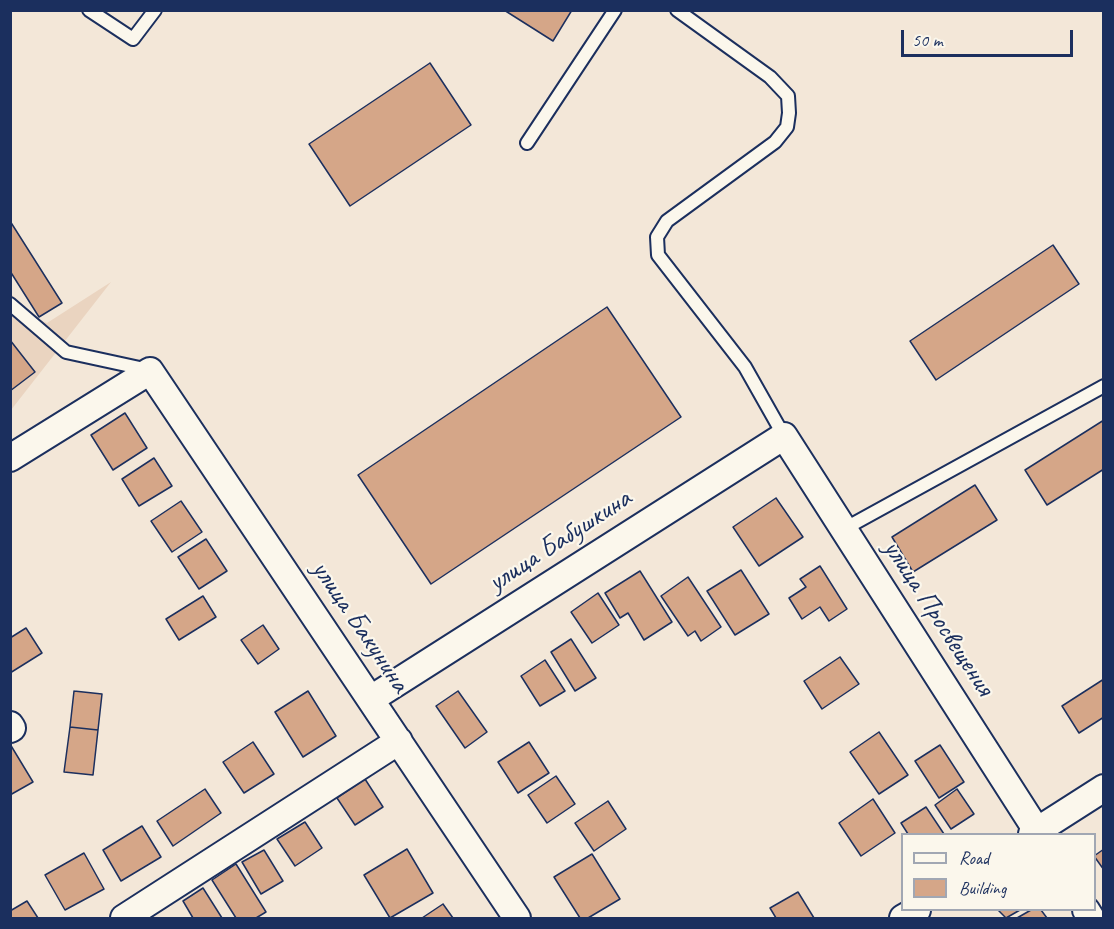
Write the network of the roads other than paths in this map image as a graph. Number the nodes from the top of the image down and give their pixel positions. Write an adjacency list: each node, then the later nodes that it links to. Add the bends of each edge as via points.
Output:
1 (89, 10): 2 (lane, via 133,39)
2 (155, 10)
3 (615, 10): 5 (lane)
4 (677, 10): 9 (lane, via 770,77 788,96 787,127 775,142 667,221 657,237 658,255 745,367)
5 (527, 143)
6 (10, 304): 7 (lane, via 66,352)
7 (150, 371): 10 (street); 12 (street, улица Бакунина)
8 (1104, 386): 11 (lane)
9 (784, 436): 11 (street, улица Просвещения); 12 (street, улица Бабушкина)
10 (10, 458)
11 (844, 529): 15 (street, улица Просвещения)
12 (370, 699): 13 (street, улица Бакунина)
13 (399, 741): 16 (street); 17 (street, улица Бакунина)
14 (1104, 788): 15 (street)
15 (1036, 833)
16 (124, 918)
17 (517, 918)

